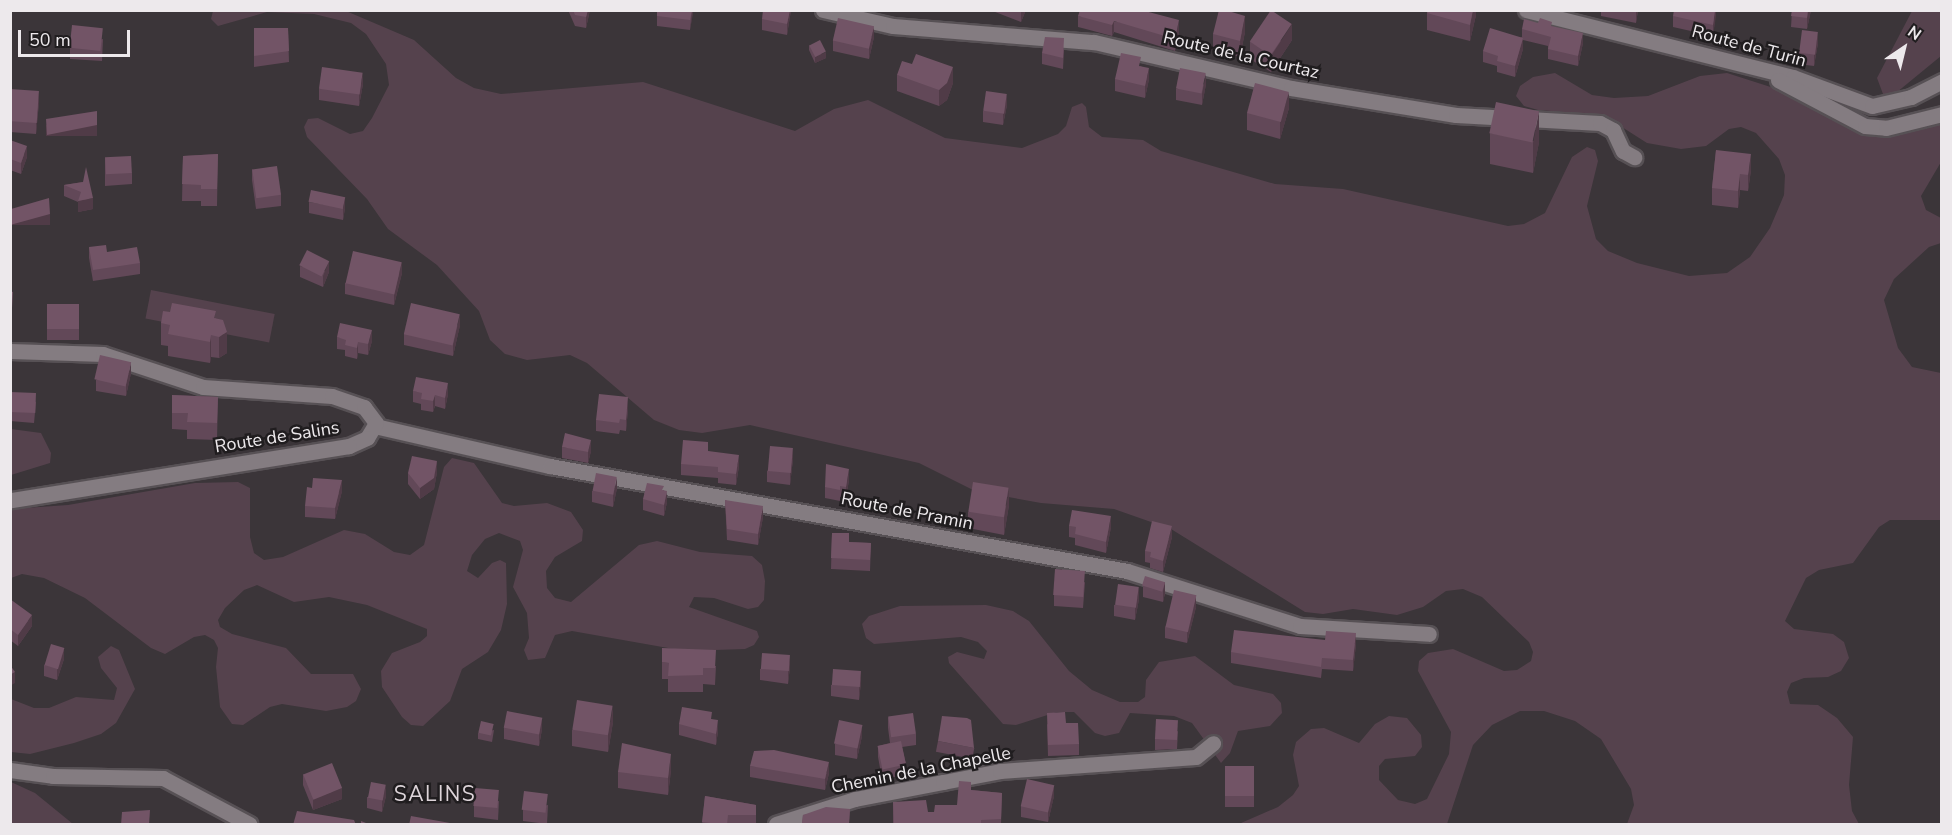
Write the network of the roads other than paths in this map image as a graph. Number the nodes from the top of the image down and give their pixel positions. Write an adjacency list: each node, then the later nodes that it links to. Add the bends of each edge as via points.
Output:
1 (823, 10): 6 (street, Route de la Courtaz, via 893,26 1094,42 1292,88 1445,114 1600,123 1613,130 1623,151)
2 (1526, 10): 3 (street, Route de Turin)
3 (1772, 73): 4 (street, Route de Turin, via 1811,82 1856,101 1889,105); 5 (street, via 1775,79 1865,126 1886,128)
4 (1941, 81)
5 (1941, 114)
6 (1634, 157)
7 (10, 351): 8 (street, Route de Salins, via 103,354 203,387 332,396 368,409 376,419)
8 (375, 426): 9 (street, Route de Salins, via 367,438 349,446); 10 (street, Route de Pramin, via 550,466 1127,571 1300,626)
9 (10, 500)
10 (1429, 634)
11 (1213, 743): 14 (street, Chemin de la Chapelle, via 1196,757 1000,771 855,799)
12 (10, 770): 13 (street, via 53,776 163,778)
13 (249, 825)
14 (777, 825)

